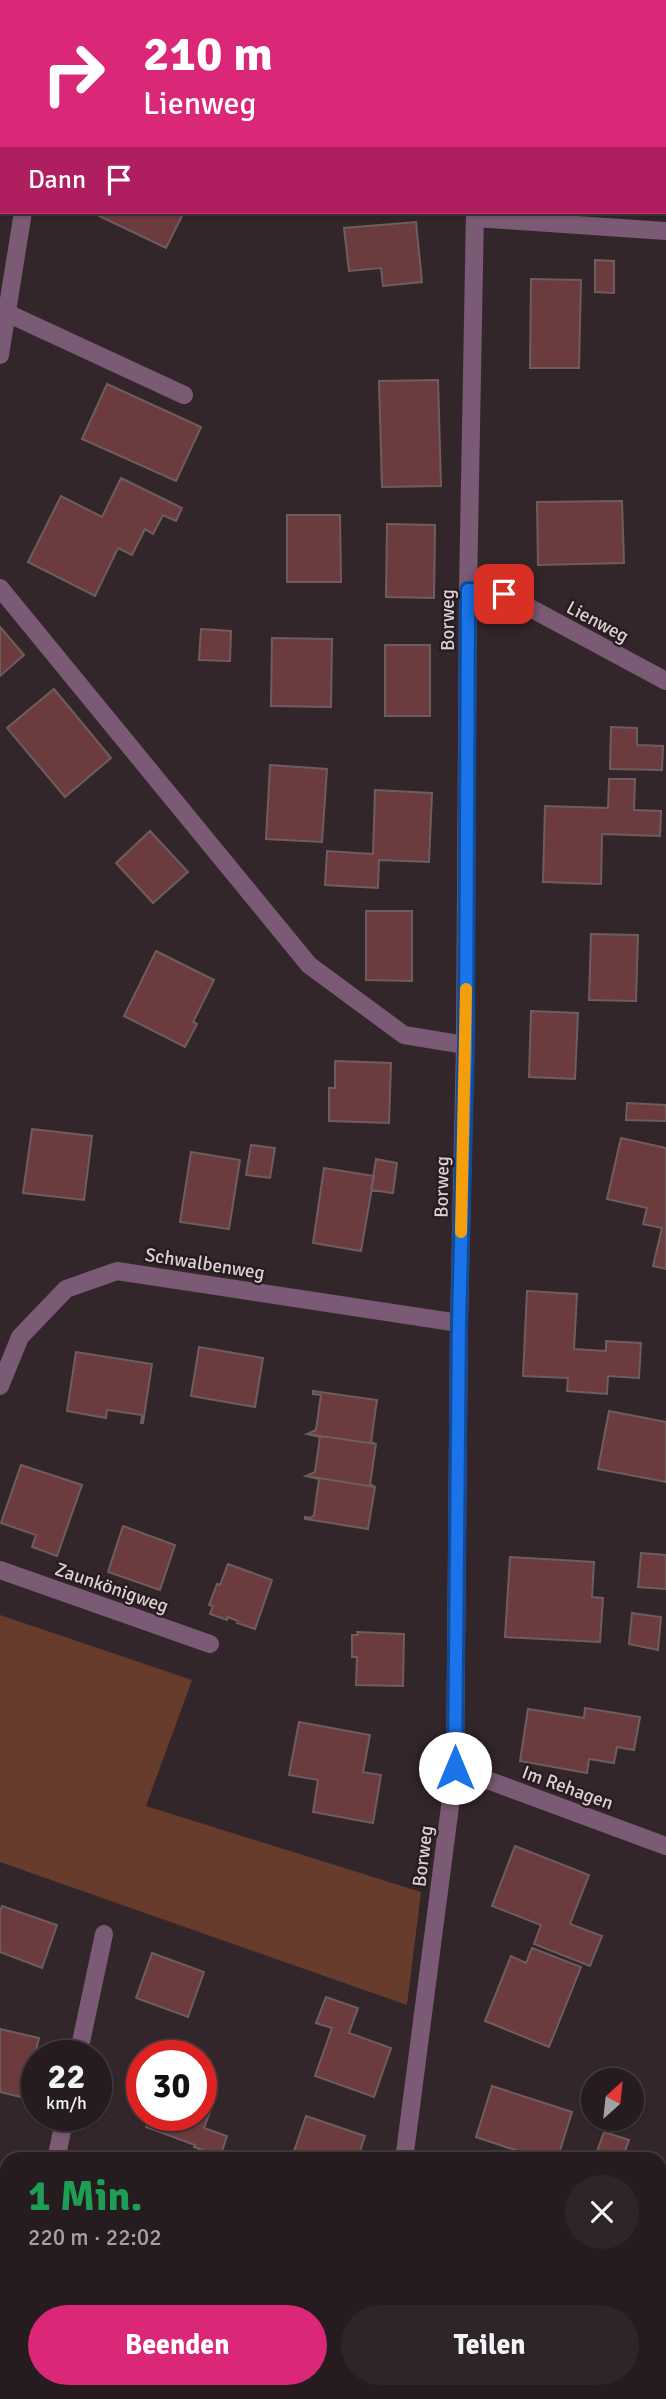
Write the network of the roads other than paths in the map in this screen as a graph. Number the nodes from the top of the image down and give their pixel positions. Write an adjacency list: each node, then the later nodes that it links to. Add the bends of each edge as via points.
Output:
1 (23, 214): 4 (street)
2 (475, 215): 3 (street); 8 (street, Borweg)
3 (666, 231)
4 (7, 313): 5 (street); 6 (street)
5 (0, 355)
6 (184, 395)
7 (0, 588): 10 (street, via 309,965 404,1035)
8 (468, 590): 9 (street, Lienweg, via 504,594); 10 (street, Borweg)
9 (666, 681)
10 (466, 1045): 11 (street, Borweg)
11 (459, 1323): 12 (street, Schwalbenweg, via 117,1271 66,1289 20,1337); 15 (street, Borweg)
12 (0, 1386)
13 (0, 1570): 14 (street, Zaunkönigweg)
14 (210, 1644)
15 (455, 1768): 16 (street, Im Rehagen); 21 (street, Borweg)
16 (666, 1846)
17 (104, 1934): 18 (street)
18 (81, 2040)
19 (62, 2131): 20 (street)
20 (58, 2152)
21 (405, 2152)

